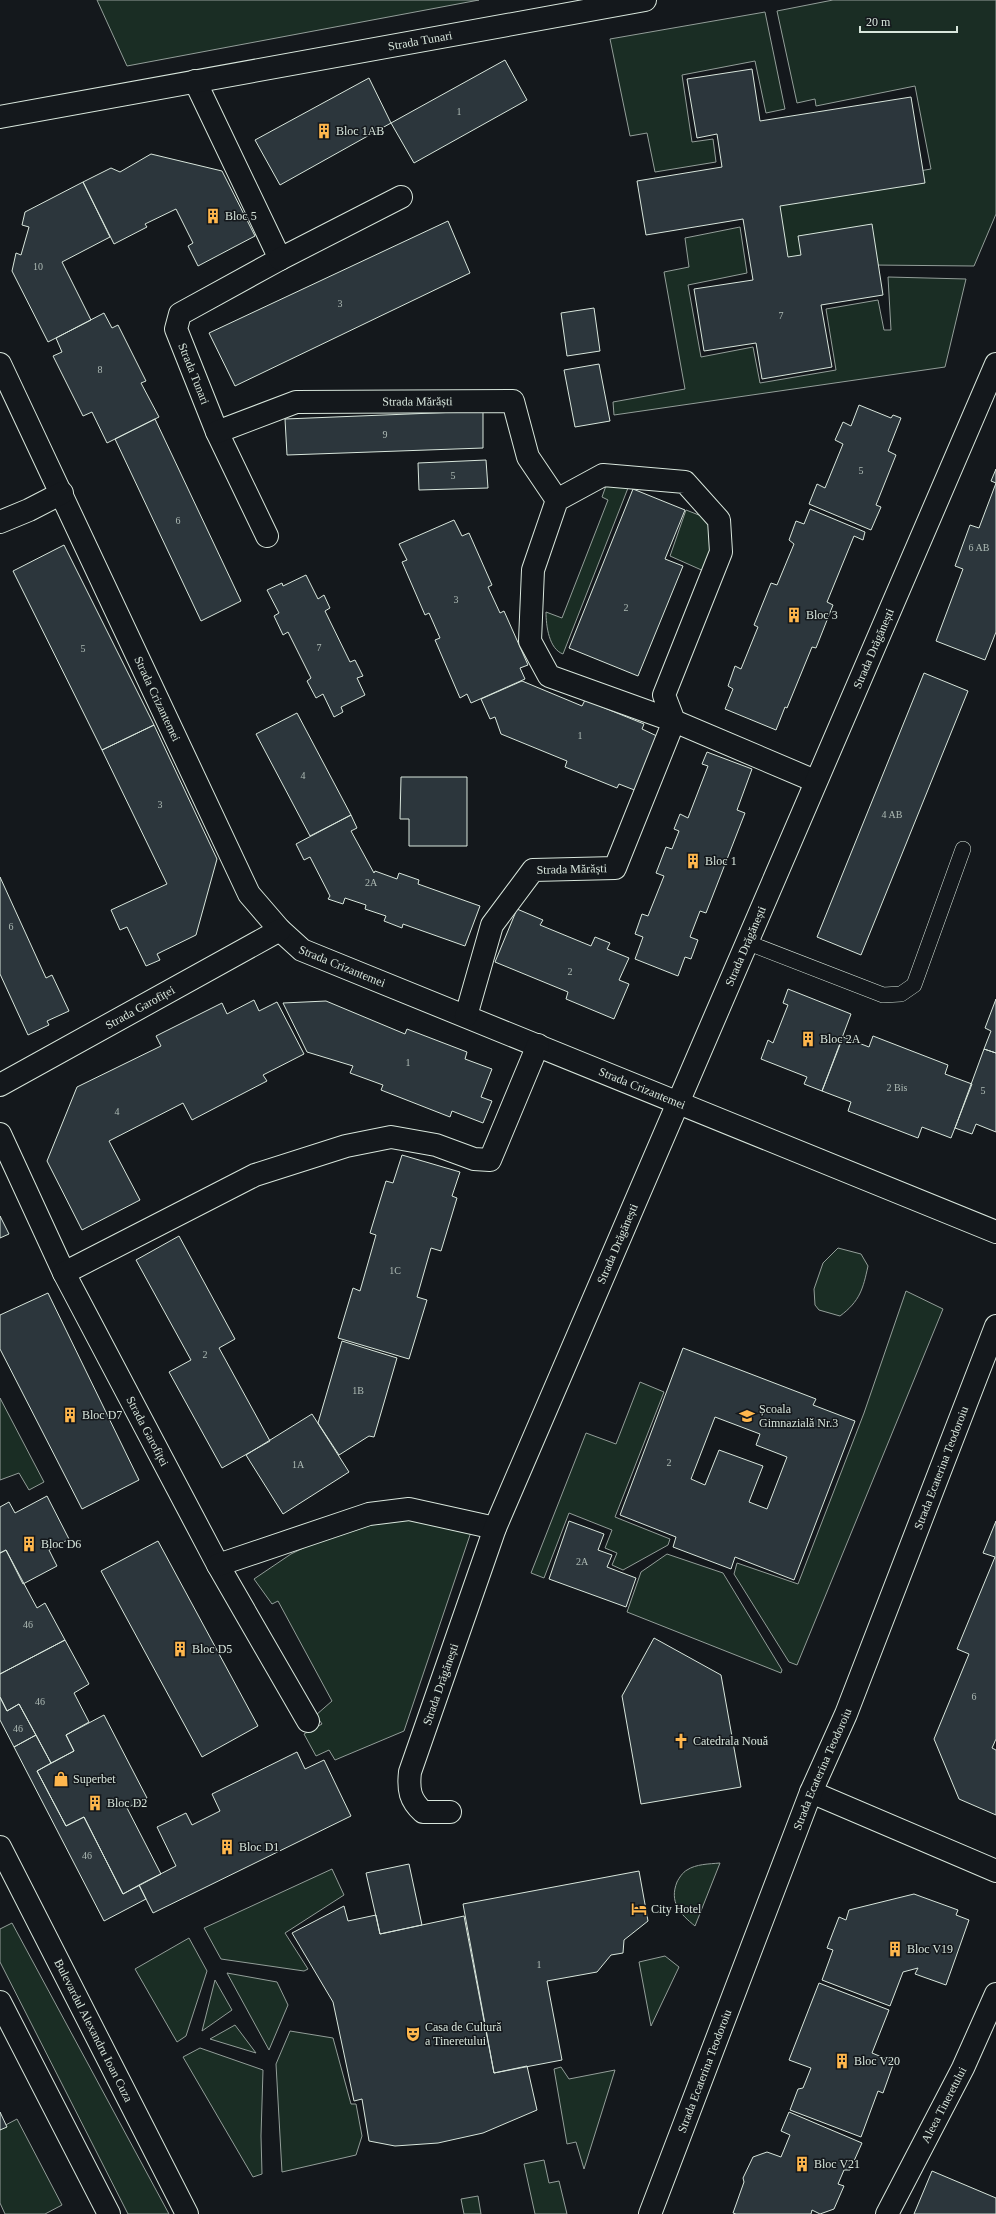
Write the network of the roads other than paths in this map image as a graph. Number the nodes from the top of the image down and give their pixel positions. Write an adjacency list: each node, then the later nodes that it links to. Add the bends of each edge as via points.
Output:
1 (645, 0): 2 (street, Strada Tunari)
2 (195, 81): 3 (street, Strada Tunari); 5 (street)
3 (0, 117)
4 (401, 197): 5 (street, Strada Tunari)
5 (280, 259): 8 (street, Strada Tunari, via 180,314 176,329)
6 (0, 364): 9 (street, Strada Crizantemei)
7 (996, 364): 14 (street, Strada Drăgănești)
8 (218, 432): 10 (street, Strada Mărăști, via 296,402 513,400 528,457); 12 (street, Strada Tunari)
9 (62, 493): 11 (street); 16 (street, Strada Crizantemei, via 250,894)
10 (557, 500): 13 (street, via 533,570 530,641 549,676); 13 (street, via 603,475 685,482 719,520 721,552 664,695)
11 (0, 522)
12 (267, 536)
13 (674, 721): 14 (street); 18 (street, Strada Mărăști, via 614,868 533,870 492,925)
14 (815, 782): 17 (street, Strada Drăgănești)
15 (963, 849): 17 (lane, via 914,985 901,994 883,995)
16 (280, 930): 18 (street, Strada Crizantemei, via 302,950); 20 (street, Strada Garofiței)
17 (746, 942): 21 (street, Strada Drăgănești)
18 (466, 1016): 19 (street, Strada Crizantemei)
19 (538, 1045): 21 (street, Strada Crizantemei); 24 (street, via 490,1160 474,1159 436,1145 391,1137 346,1146 255,1175)
20 (0, 1086)
21 (677, 1102): 23 (street, Strada Crizantemei); 26 (street, Strada Drăgănești)
22 (0, 1134): 24 (street, Strada Garofiței)
23 (996, 1232)
24 (64, 1273): 27 (street, Strada Garofiței)
25 (996, 1326): 29 (street, Strada Ecaterina Teodoroiu, via 846,1714)
26 (495, 1528): 27 (street, via 409,1509 392,1510 369,1514); 30 (street, Strada Drăgănești, via 410,1772 408,1788 414,1803 423,1812)
27 (218, 1565): 28 (street, Strada Garofiței)
28 (308, 1721)
29 (811, 1792): 32 (street); 37 (street, Strada Ecaterina Teodoroiu)
30 (450, 1812)
31 (0, 1847): 36 (street, Bulevardul Alexandru Ioan Cuza)
32 (996, 1872)
33 (996, 1994): 38 (street, Aleea Tineretului, via 963,2068)
34 (0, 2002): 35 (street)
35 (109, 2214)
36 (187, 2214)
37 (650, 2214)
38 (887, 2214)

